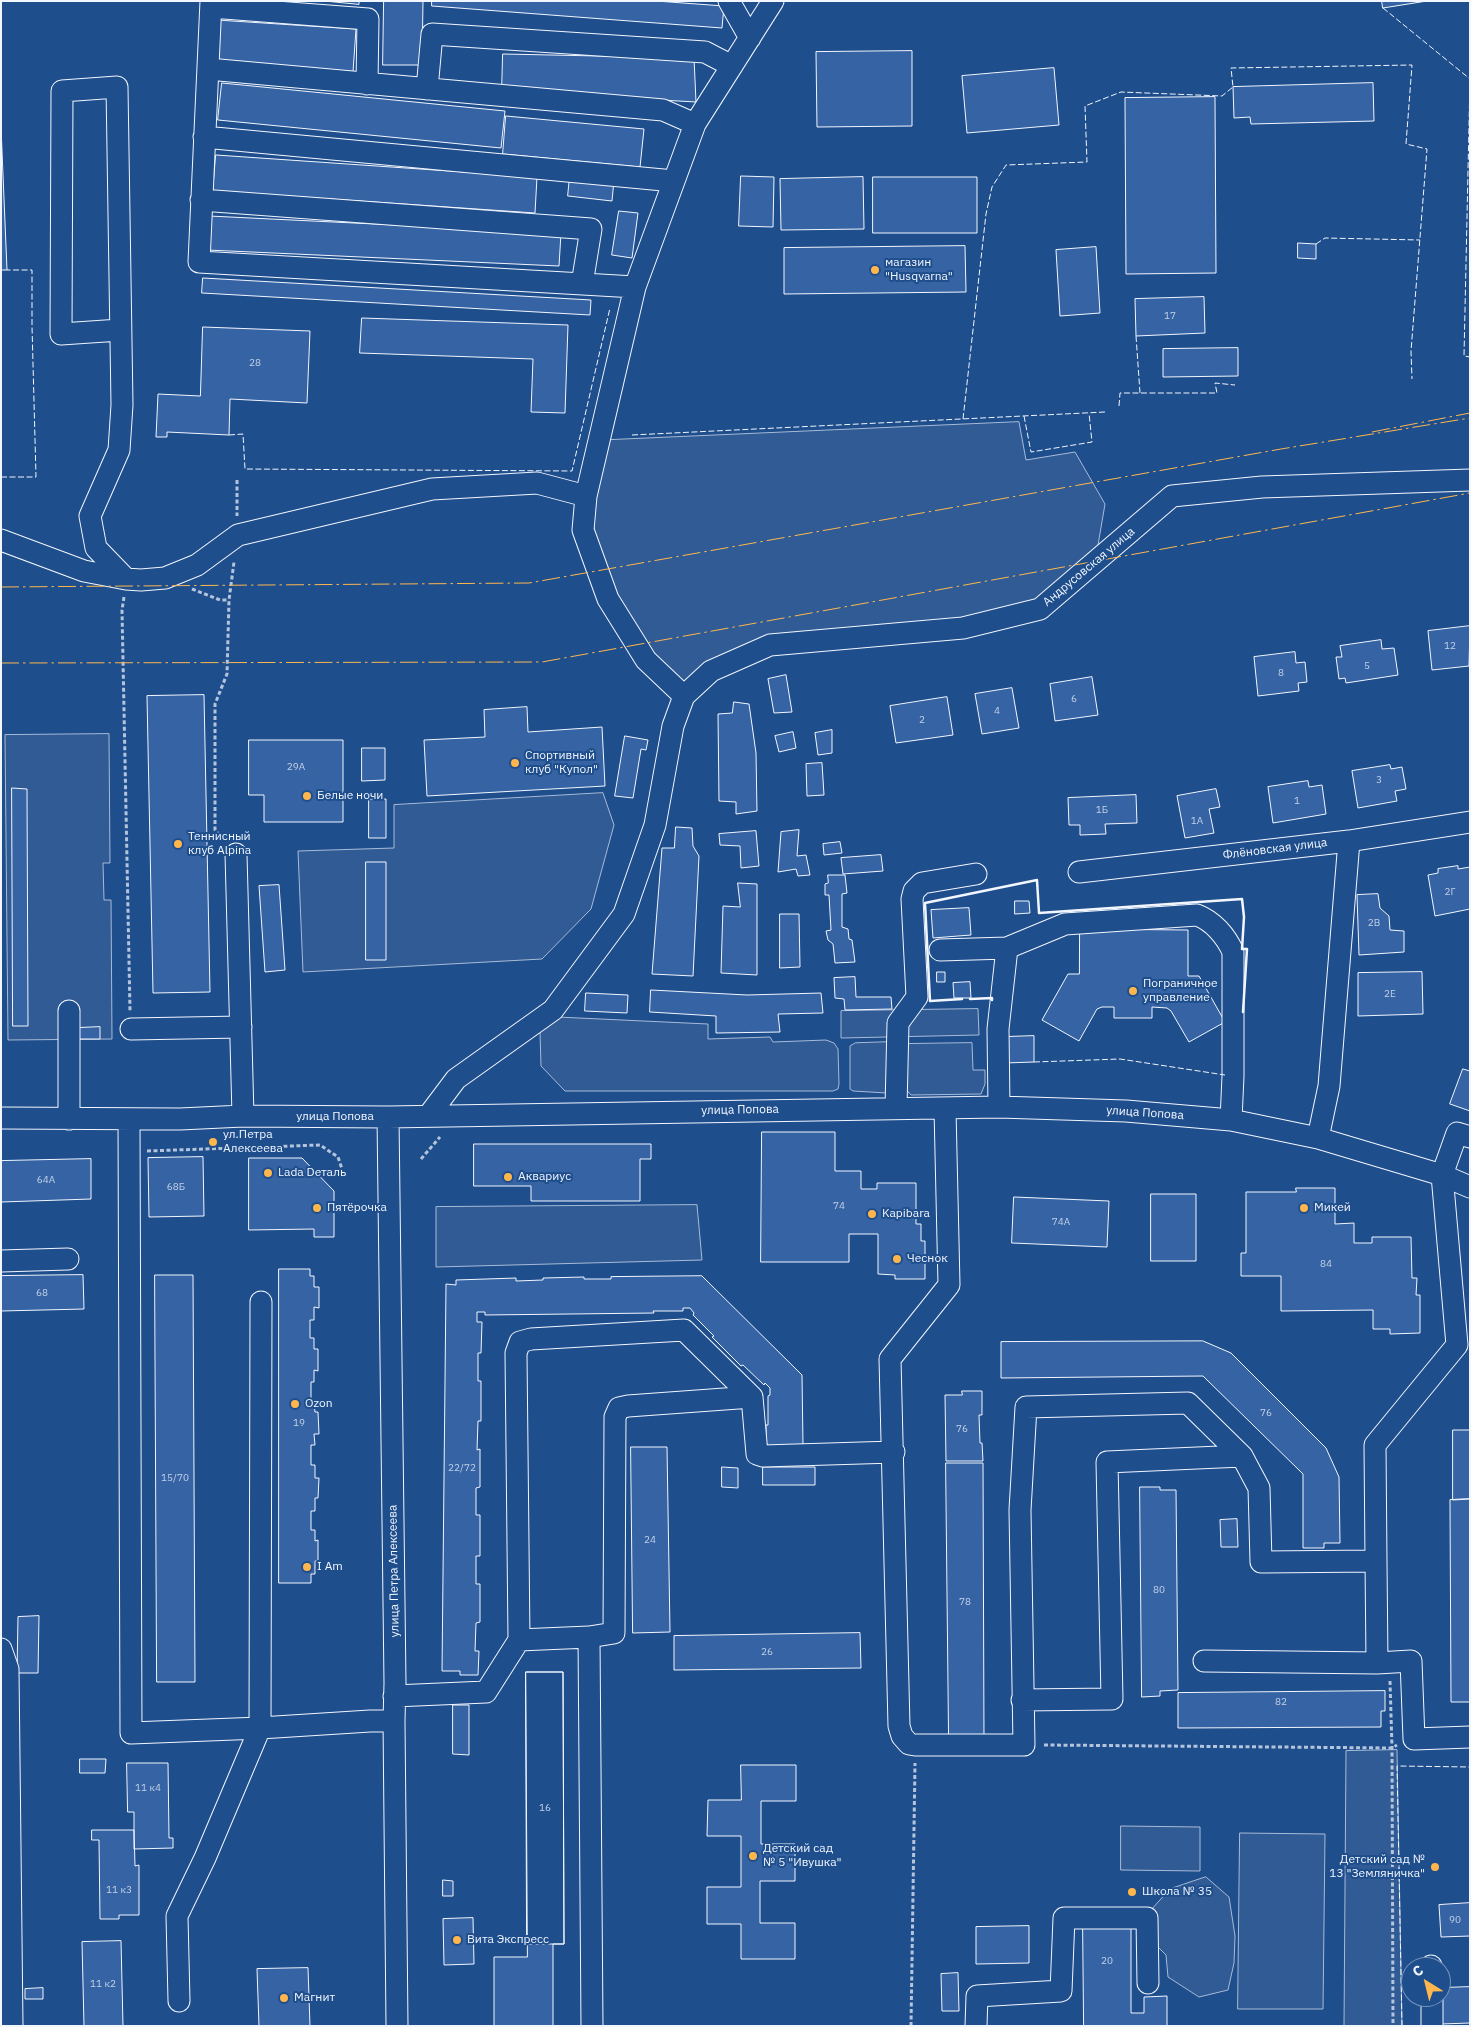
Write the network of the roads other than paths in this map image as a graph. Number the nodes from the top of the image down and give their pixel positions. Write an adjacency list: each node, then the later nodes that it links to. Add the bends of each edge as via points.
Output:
1 (729, 1): 5 (street)
2 (773, 1): 5 (street)
3 (211, 4): 4 (street); 7 (street)
4 (368, 10): 8 (street)
5 (750, 38): 6 (street)
6 (732, 66): 9 (street, via 705,52 432,34); 10 (street)
7 (208, 69): 8 (street); 11 (street)
8 (367, 84): 9 (street)
9 (427, 89): 10 (street, via 663,110)
10 (695, 124): 12 (street)
11 (204, 137): 12 (street); 13 (street)
12 (674, 181): 15 (street)
13 (201, 200): 14 (street, via 199,262); 14 (street, via 591,229)
14 (582, 284): 15 (street)
15 (635, 287): 18 (street)
16 (120, 330): 16 (street, via 117,87 62,91 61,334); 20 (street, via 122,405 119,450 90,516 96,548)
17 (1470, 480): 21 (street, Андрусовская улица, via 1262,487 1172,496 1040,609 963,628 770,645 712,671)
18 (586, 496): 20 (street, via 536,483 432,489 238,535 197,565 165,578); 21 (street, via 583,530 608,599 646,660)
19 (1, 540): 20 (street, via 84,571)
20 (126, 579)
21 (684, 696): 35 (street, via 673,726 655,825 624,914 553,1010 456,1079)
22 (1470, 822): 23 (street, Флёновская улица)
23 (1349, 841): 25 (street, Флёновская улица); 43 (street, via 1329,1086)
24 (236, 854): 30 (street)
25 (1079, 872)
26 (976, 874): 33 (street, via 922,884 914,891 917,997 898,1023)
27 (1007, 948): 28 (street); 32 (street, via 998,1029); 41 (street, via 1065,924 1197,914 1207,919 1228,940 1233,952)
28 (940, 950)
29 (69, 1011): 39 (street)
30 (241, 1027): 31 (street); 36 (street)
31 (131, 1030)
32 (999, 1107): 34 (street, улица Попова); 41 (street, улица Попова, via 1126,1111)
33 (896, 1108): 34 (street, улица Попова); 35 (street, улица Попова)
34 (945, 1109): 50 (street, via 949,1285 890,1359)
35 (430, 1115): 37 (street, улица Попова)
36 (243, 1116): 37 (street, улица Попова); 40 (street, улица Попова)
37 (388, 1117): 58 (street, улица Петра Алексеева)
38 (1, 1118): 39 (street, улица Попова)
39 (69, 1119): 40 (street, улица Попова)
40 (129, 1119): 61 (street, via 131,1732)
41 (1231, 1120): 43 (street, улица Попова)
42 (1470, 1137): 44 (street, via 1457,1133)
43 (1318, 1138): 44 (street, улица Попова)
44 (1442, 1175): 45 (street, улица Попова); 52 (street, via 1457,1345 1375,1445)
45 (1470, 1187)
46 (68, 1259): 47 (street)
47 (1, 1260)
48 (261, 1302): 61 (street)
49 (752, 1397): 50 (street, via 757,1454); 53 (street, via 619,1408 615,1418 614,1633); 54 (street, via 684,1330 520,1342 516,1353)
50 (894, 1452): 59 (street, via 899,1726 902,1736 909,1744 915,1745 1024,1745)
51 (1242, 1456): 52 (street, via 1259,1488 1261,1562); 59 (street, via 1107,1462 1112,1699); 59 (street, via 1188,1403 1026,1407 1020,1510)
52 (1376, 1561): 57 (street)
53 (589, 1637): 54 (street); 68 (street)
54 (519, 1640): 58 (street, via 486,1692)
55 (1, 1650): 66 (street, via 8,1670)
56 (1204, 1661): 57 (street)
57 (1383, 1662): 62 (street, via 1411,1661 1414,1738)
58 (394, 1696): 60 (street, улица Петра Алексеева)
59 (1022, 1700)
60 (394, 1721): 61 (street); 67 (street, улица Петра Алексеева)
61 (260, 1728): 64 (street, via 206,1858 176,1916)
62 (1470, 1737)
63 (1148, 1983): 69 (street, via 1147,1918 1064,1918 1061,1991 977,1996)
64 (179, 2001)
65 (1432, 2007): 70 (street)
66 (12, 2026)
67 (397, 2026)
68 (592, 2026)
69 (976, 2026)
70 (1432, 2026)

